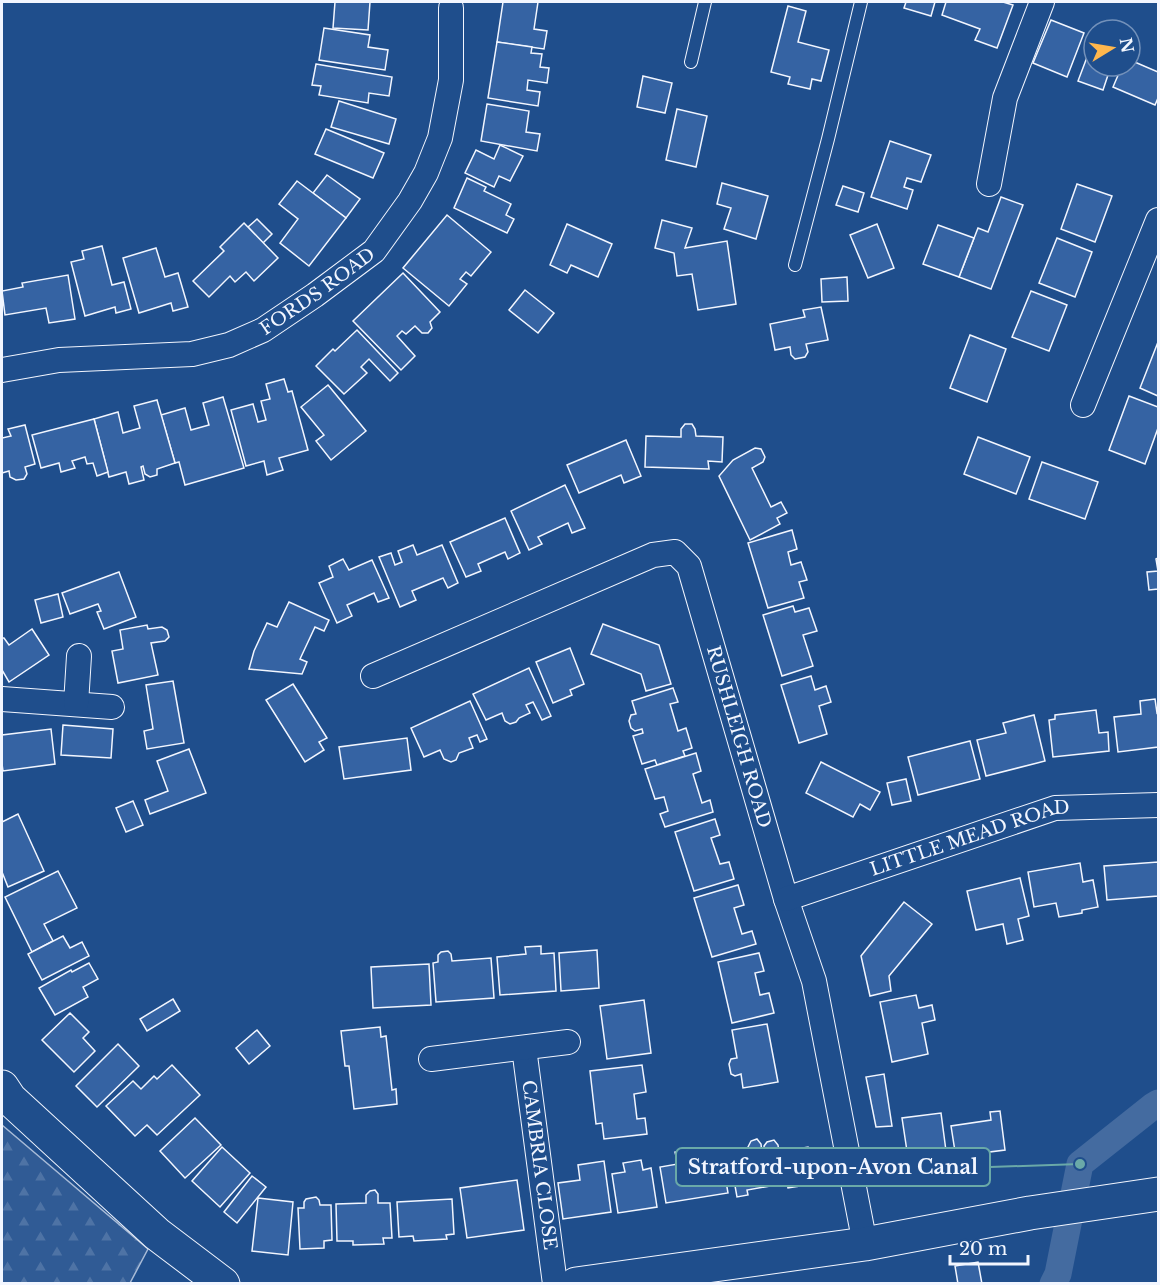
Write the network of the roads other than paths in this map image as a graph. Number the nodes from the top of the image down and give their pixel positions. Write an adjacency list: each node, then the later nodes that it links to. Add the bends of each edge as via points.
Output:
1 (705, 2): 5 (lane)
2 (861, 2): 8 (lane)
3 (1042, 2): 6 (street, via 1005,98)
4 (451, 8): 9 (street, FORDS ROAD, via 451,80 440,138 410,201 374,251 263,330 228,345 192,354 59,360)
5 (691, 62)
6 (989, 184)
7 (1158, 220): 10 (street)
8 (795, 265)
9 (2, 370)
10 (1083, 405)
11 (79, 656): 14 (street)
12 (373, 676): 17 (street, RUSHLEIGH ROAD, via 652,555 675,552 689,566)
13 (2, 699): 14 (street)
14 (76, 704): 15 (street)
15 (112, 707)
16 (1158, 805): 17 (street, LITTLE MEAD ROAD, via 1055,808)
17 (786, 899): 23 (street, RUSHLEIGH ROAD, via 814,981)
18 (568, 1042): 19 (street)
19 (524, 1048): 20 (street); 25 (street, CAMBRIA CLOSE)
20 (431, 1059)
21 (2, 1087): 24 (street, via 10,1099 157,1234)
22 (1158, 1194): 23 (street)
23 (865, 1244): 26 (street)
24 (223, 1284)
25 (555, 1284)
26 (576, 1284)

